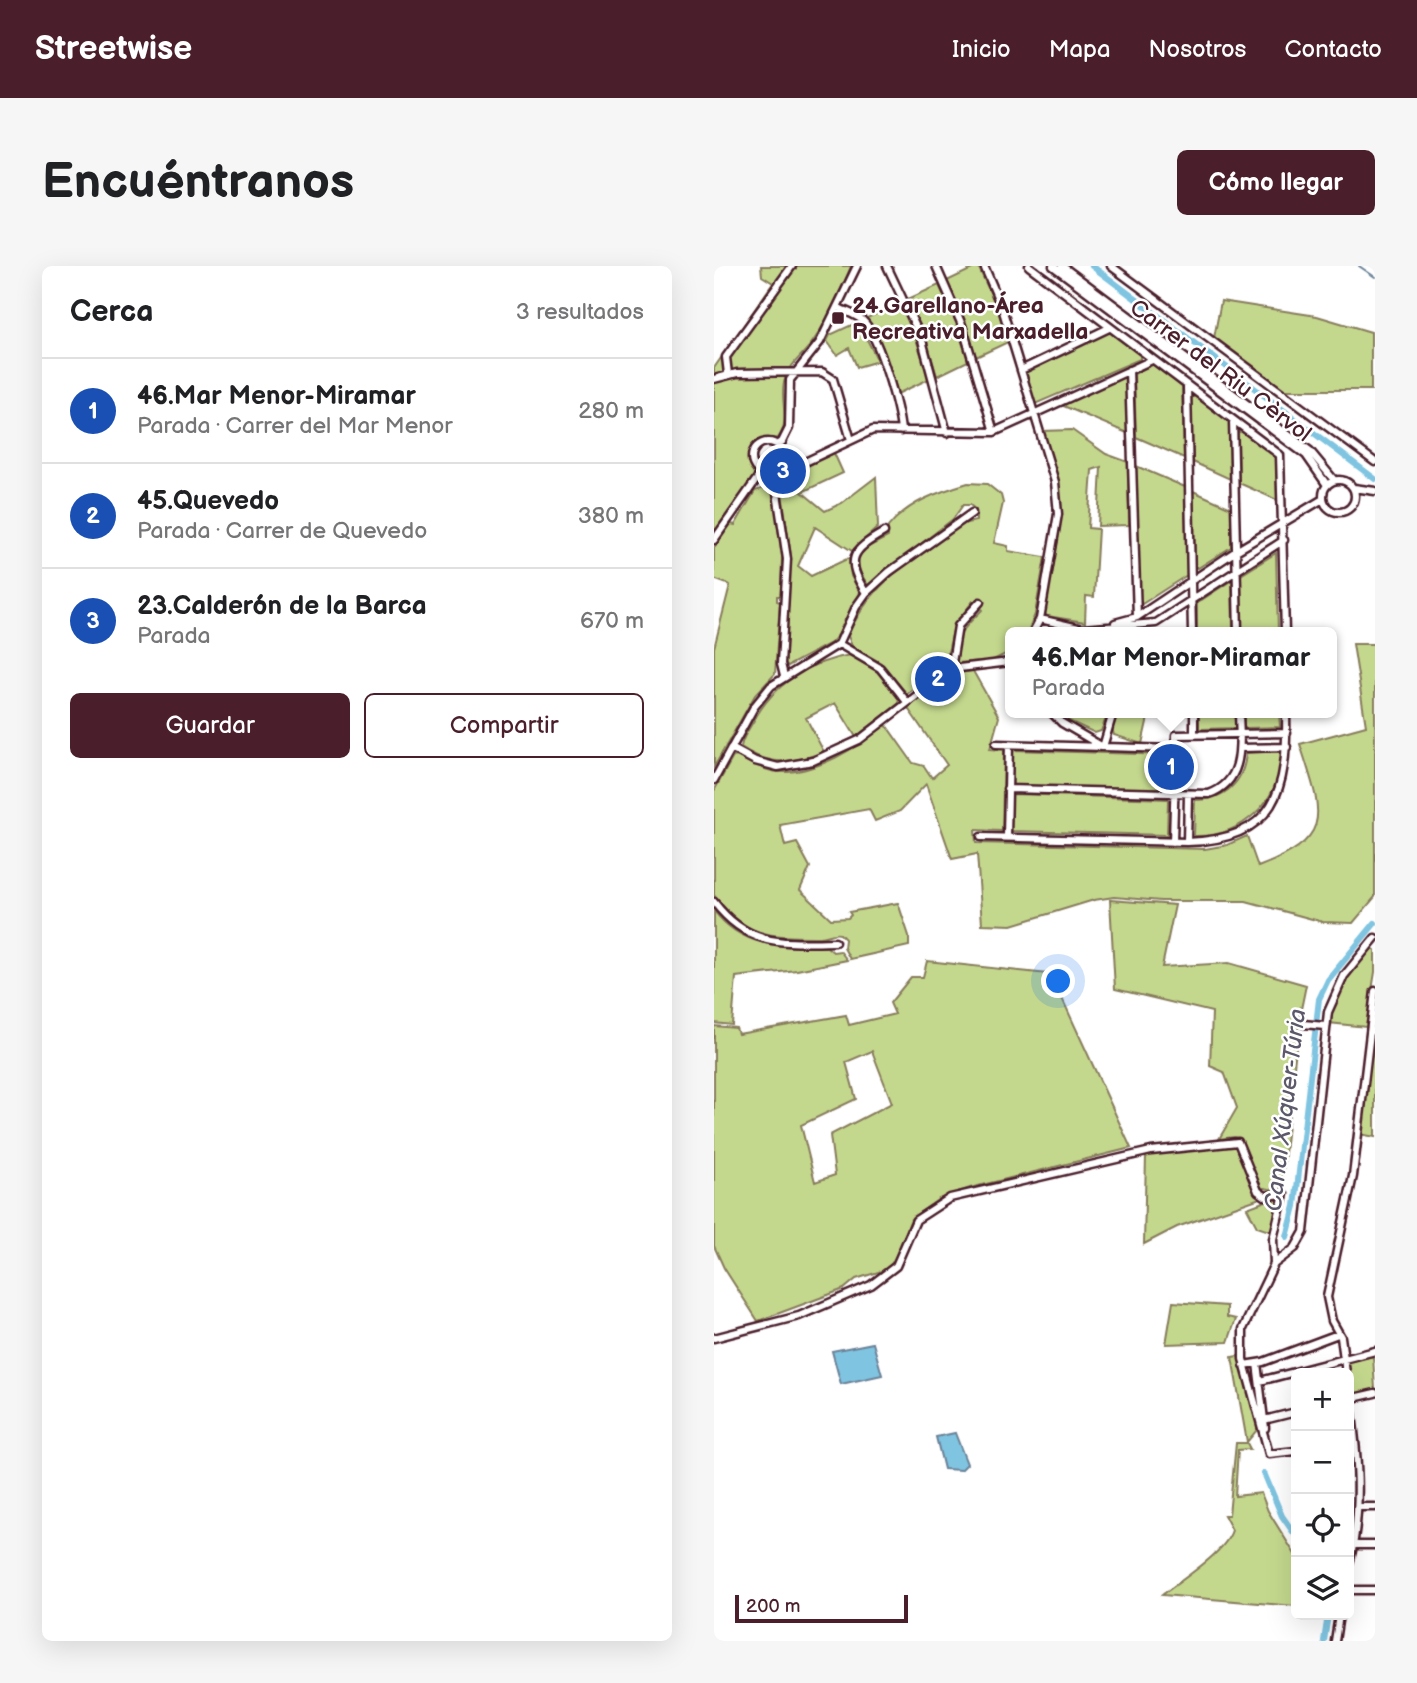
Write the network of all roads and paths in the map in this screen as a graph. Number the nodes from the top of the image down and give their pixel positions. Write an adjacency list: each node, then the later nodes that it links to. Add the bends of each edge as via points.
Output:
1 (792, 266): 16 (street, via 726,357)
2 (857, 266): 10 (street)
3 (887, 266): 23 (street, via 922,341)
4 (936, 266): 22 (street, via 962,325)
5 (984, 266): 13 (street)
6 (1029, 266): 11 (street)
7 (1053, 266): 31 (street, Carrer del Riu Cèrvol, via 1306,455)
8 (1062, 266): 30 (street, Carrer del Riu Cèrvol, via 1310,451)
9 (1111, 266): 27 (street)
10 (837, 307): 15 (street, via 820,342); 21 (street, via 867,326 881,355)
11 (1109, 328): 12 (street); 13 (street)
12 (1153, 360): 14 (street); 18 (street)
13 (1021, 370): 19 (street)
14 (1129, 370): 19 (street); 46 (street)
15 (794, 371): 16 (street); 24 (street, via 822,372 833,379); 25 (street, via 789,428)
16 (728, 374): 17 (street)
17 (714, 379)
18 (1187, 386): 20 (street); 42 (street)
19 (1034, 413): 22 (street); 47 (street, via 1058,499)
20 (1233, 420): 36 (street, via 1280,455); 40 (street)
21 (901, 432): 23 (street); 24 (street, via 873,430)
22 (994, 432): 23 (street)
23 (947, 433)
24 (851, 440): 26 (street, via 803,464)
25 (777, 445): 26 (street); 28 (street, via 762,443 754,450 752,461)
26 (784, 461): 29 (street)
27 (1375, 462)
28 (761, 473): 29 (street); 38 (street)
29 (774, 473): 58 (street, via 787,559)
30 (1334, 480): 31 (street); 32 (street, via 1348,481)
31 (1327, 485): 34 (street)
32 (1354, 488): 33 (street); 34 (street, via 1356,499 1345,511 1329,509)
33 (1375, 491)
34 (1323, 499): 36 (street)
35 (971, 513): 43 (street)
36 (1283, 524): 39 (street); 40 (street)
37 (884, 532): 43 (street, via 863,544 854,557 854,570)
38 (714, 540)
39 (1284, 540): 41 (street); 54 (street)
40 (1236, 551): 41 (street); 42 (street)
41 (1236, 570): 44 (street); 53 (street)
42 (1191, 582): 44 (street); 46 (street)
43 (866, 593): 55 (street)
44 (1191, 599): 51 (street, via 1156,623); 52 (street)
45 (980, 602): 57 (street, via 958,626)
46 (1138, 617): 50 (street)
47 (1040, 619): 48 (street); 49 (street)
48 (1036, 627)
49 (1074, 627)
50 (1100, 627)
51 (1108, 627)
52 (1192, 627)
53 (1238, 627)
54 (1285, 627)
55 (839, 644): 58 (street); 59 (street, via 880,668)
56 (1005, 663): 57 (street)
57 (951, 669): 59 (street)
58 (783, 676): 72 (street, via 762,696)
59 (907, 702): 72 (street, via 859,740 798,766 778,768)
60 (1057, 718): 70 (street)
61 (1112, 718): 70 (street)
62 (1194, 718): 66 (street)
63 (1239, 718): 67 (street)
64 (1286, 718): 65 (street)
65 (1287, 733): 67 (street); 71 (street)
66 (1194, 734): 67 (street); 74 (street, via 1175,735)
67 (1240, 734): 73 (street)
68 (996, 744): 69 (street)
69 (1009, 745): 70 (street); 76 (street)
70 (1103, 747): 74 (street)
71 (1287, 747): 73 (street); 82 (street, via 1279,790 1265,813 1232,836)
72 (731, 748): 75 (street)
73 (1240, 748): 78 (street, via 1239,763 1222,789)
74 (1175, 749): 77 (street)
75 (714, 780)
76 (1007, 789): 77 (street); 80 (street)
77 (1174, 795): 78 (street); 81 (street)
78 (1188, 795): 82 (street)
79 (981, 836): 80 (street)
80 (1007, 837): 81 (street)
81 (1173, 842): 82 (street)
82 (1187, 842)
83 (714, 902): 85 (street, via 728,921 760,939)
84 (1375, 938): 86 (street)
85 (835, 942)
86 (1372, 946): 89 (street, via 1336,989)
87 (1375, 991): 91 (street, via 1348,1207 1327,1297)
88 (1303, 1024): 89 (street)
89 (1325, 1026): 90 (street, via 1304,1232 1295,1248)
90 (1274, 1264): 92 (street, via 1273,1239 1284,1194 1265,1196 1258,1191 1243,1146 1232,1140 1151,1151 969,1192 937,1204 916,1220 896,1266 871,1285 799,1316); 96 (street, via 1243,1329)
91 (1338, 1334): 94 (street); 95 (street)
92 (714, 1338)
93 (1375, 1351): 94 (street)
94 (1344, 1358): 97 (street); 98 (street)
95 (1257, 1363): 96 (street); 98 (street)
96 (1244, 1365): 107 (street)
97 (1345, 1368)
98 (1259, 1381): 102 (street)
99 (1375, 1393): 100 (street)
100 (1354, 1395)
101 (1291, 1413): 102 (street)
102 (1264, 1420): 107 (street)
103 (1354, 1425): 105 (street)
104 (1354, 1442): 105 (street)
105 (1357, 1442): 108 (street)
106 (1291, 1452): 107 (street)
107 (1269, 1454)
108 (1359, 1507): 109 (street); 111 (street)
109 (1375, 1507)
110 (1354, 1517): 111 (street)
111 (1359, 1517): 112 (street)
112 (1354, 1540)
113 (1354, 1545): 114 (street)
114 (1375, 1545)
115 (1354, 1590): 116 (street)
116 (1375, 1590)
117 (1338, 1620): 118 (street)
118 (1335, 1641)

